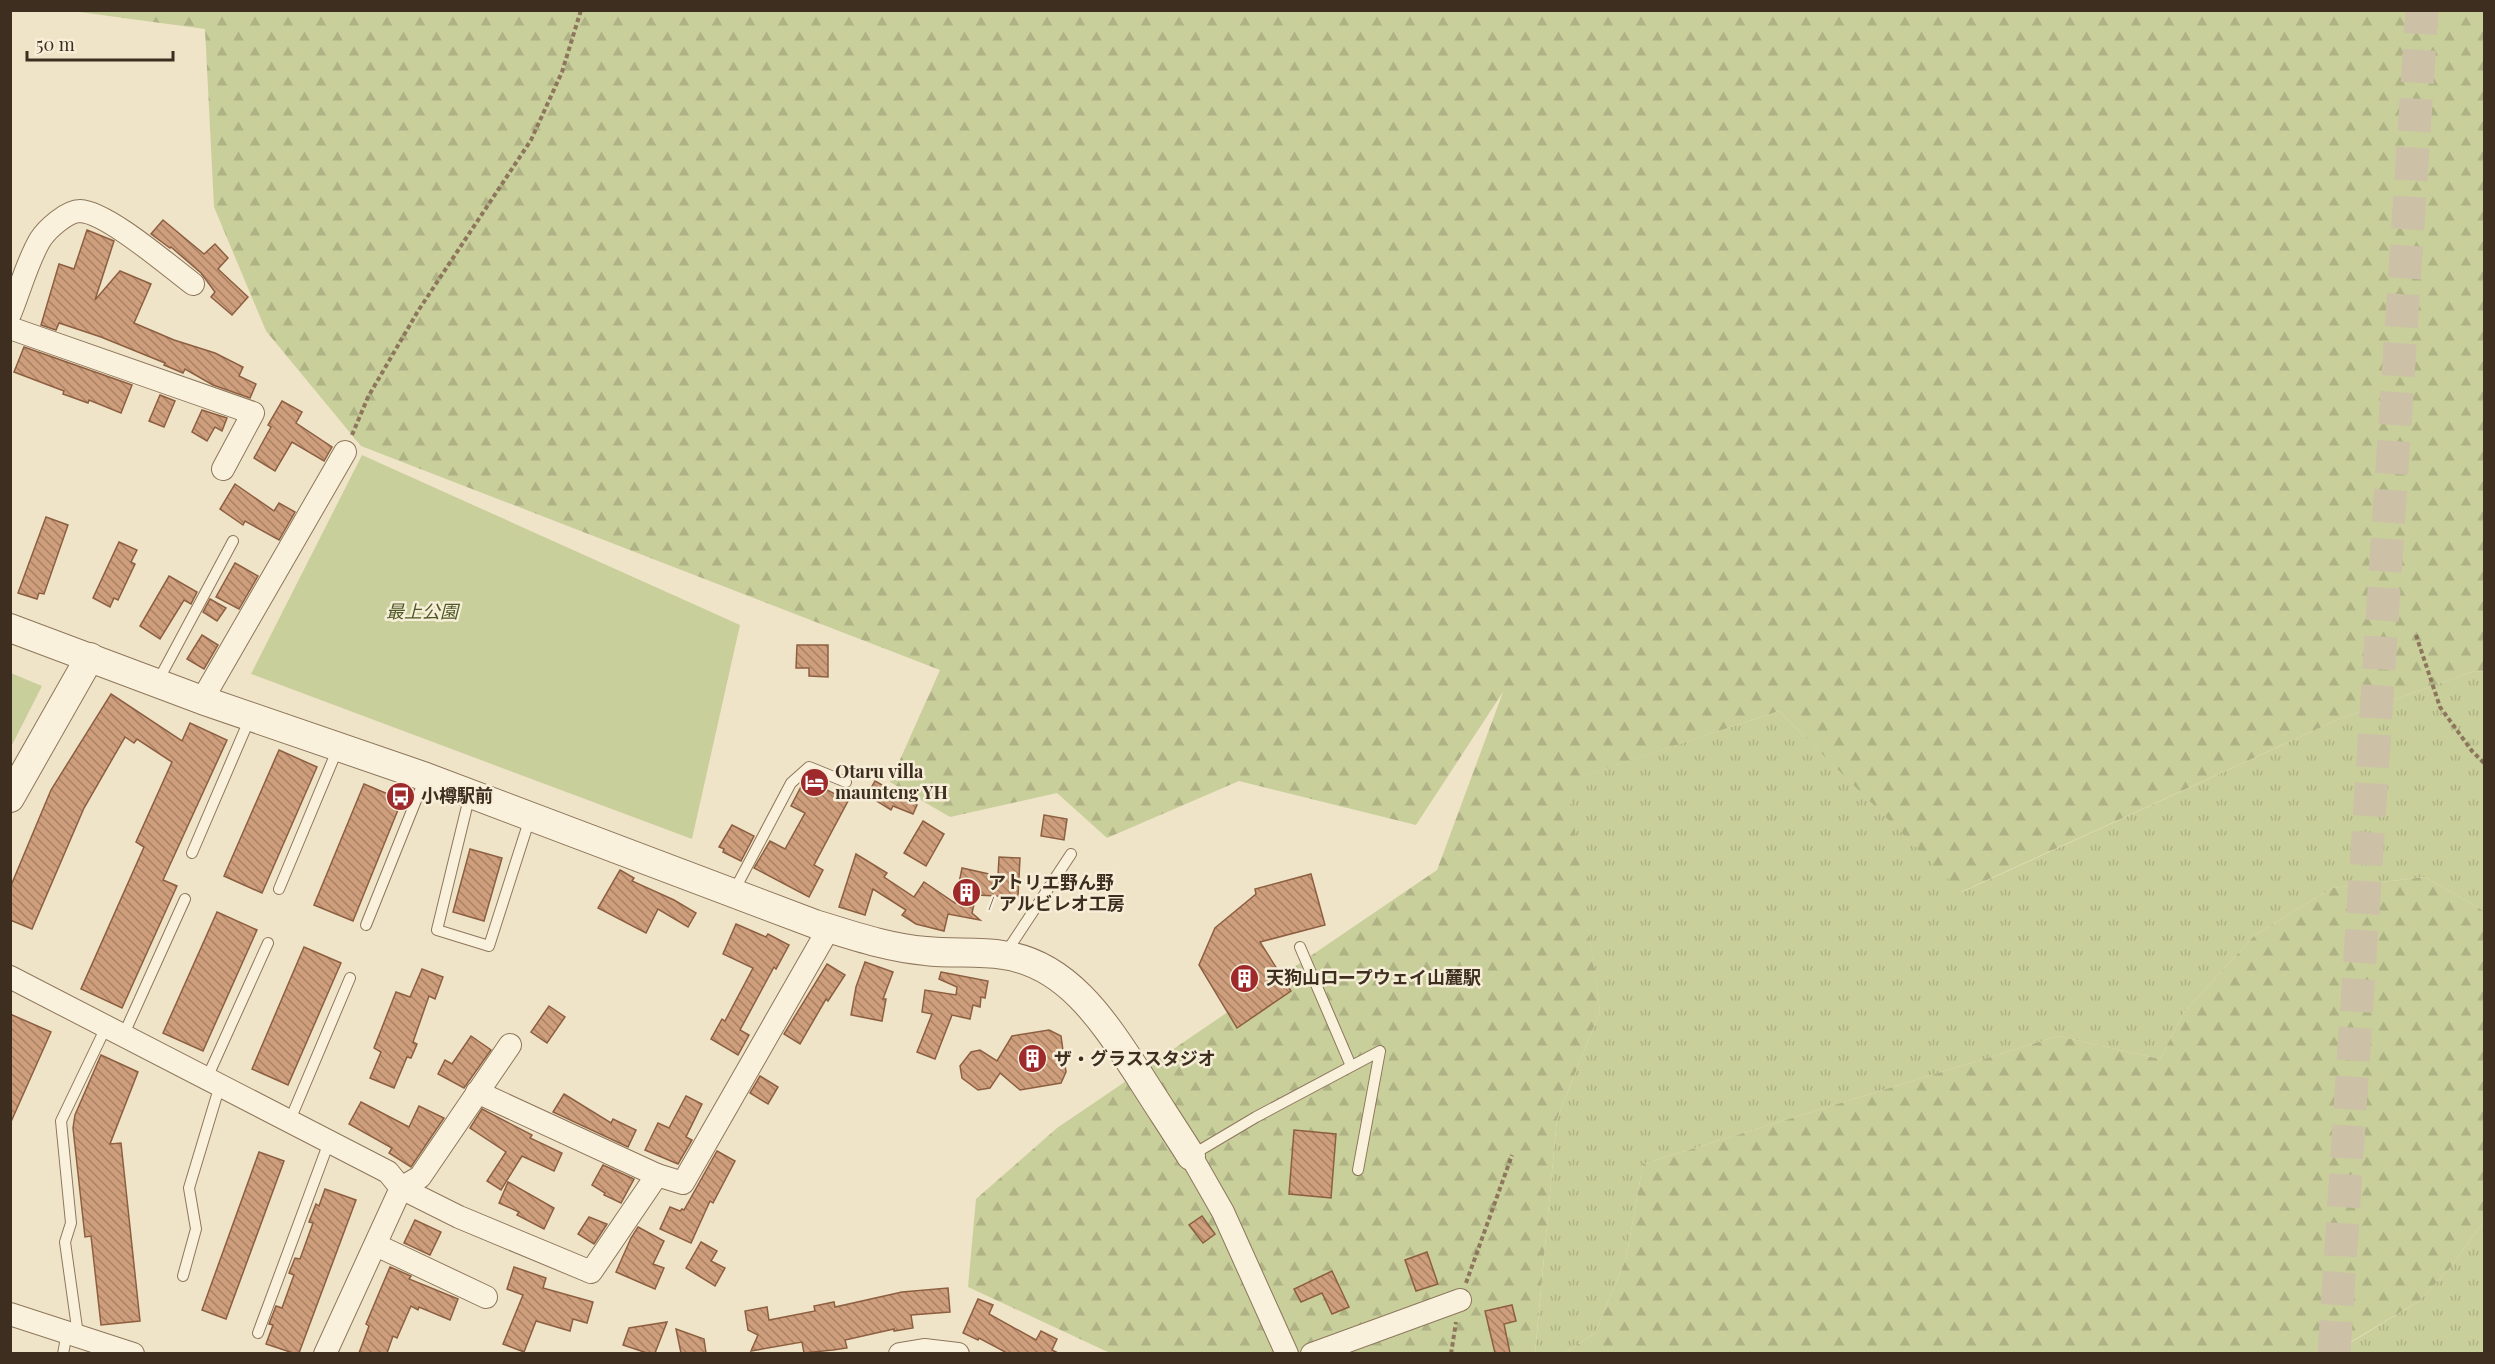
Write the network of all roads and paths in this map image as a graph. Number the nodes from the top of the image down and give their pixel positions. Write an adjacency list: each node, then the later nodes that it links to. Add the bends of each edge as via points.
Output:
1 (581, 10): 5 (path, via 562,72 531,140 418,311 368,397)
2 (193, 284): 3 (street, via 124,232 96,215 78,211 59,220 41,239)
3 (10, 314)
4 (10, 328): 6 (street, via 253,413)
5 (345, 453): 12 (street)
6 (223, 469)
7 (233, 541): 11 (lane)
8 (10, 628): 10 (street)
9 (2416, 635): 15 (path, via 2440,707)
10 (90, 657): 11 (street); 19 (street)
11 (156, 683): 12 (street)
12 (202, 700): 13 (street)
13 (251, 716): 14 (street); 21 (lane)
14 (339, 746): 16 (street); 23 (lane)
15 (2484, 763)
16 (426, 777): 18 (street); 26 (lane)
17 (846, 783): 24 (lane, via 808,767 791,783)
18 (470, 794): 20 (street); 20 (lane, via 437,930 489,946)
19 (10, 798)
20 (531, 817): 24 (street)
21 (192, 853)
22 (1071, 854): 30 (lane)
23 (279, 889)
24 (733, 893): 27 (street)
25 (185, 899): 33 (lane)
26 (366, 926)
27 (829, 928): 30 (street, via 876,943 924,951); 43 (street, via 682,1182)
28 (268, 943): 36 (lane)
29 (1300, 946): 35 (lane)
30 (1004, 955): 41 (street, via 1055,975 1082,998 1106,1026)
31 (10, 977): 33 (street)
32 (350, 978): 38 (lane)
33 (115, 1031): 36 (street); 51 (lane, via 61,1121 70,1223 65,1242)
34 (510, 1045): 37 (street)
35 (1351, 1066): 41 (lane); 42 (lane, via 1380,1051)
36 (214, 1081): 38 (street); 46 (lane, via 189,1188 196,1229)
37 (477, 1092): 43 (street); 44 (street, via 420,1177)
38 (290, 1120): 39 (street)
39 (329, 1142): 44 (street, via 388,1172); 50 (lane)
40 (1512, 1155): 48 (path)
41 (1191, 1156): 57 (street, via 1223,1212)
42 (1358, 1170)
43 (657, 1175): 44 (street, via 591,1272 459,1217)
44 (401, 1188): 45 (street)
45 (375, 1245): 47 (street); 54 (street)
46 (183, 1276)
47 (486, 1297)
48 (1460, 1300): 58 (street); 59 (path)
49 (10, 1314): 51 (street)
50 (258, 1332)
51 (69, 1340): 53 (street)
52 (924, 1352): 55 (street); 56 (street)
53 (133, 1353)
54 (325, 1353)
55 (900, 1353)
56 (958, 1353)
57 (1287, 1353)
58 (1312, 1353)
59 (1451, 1353)

